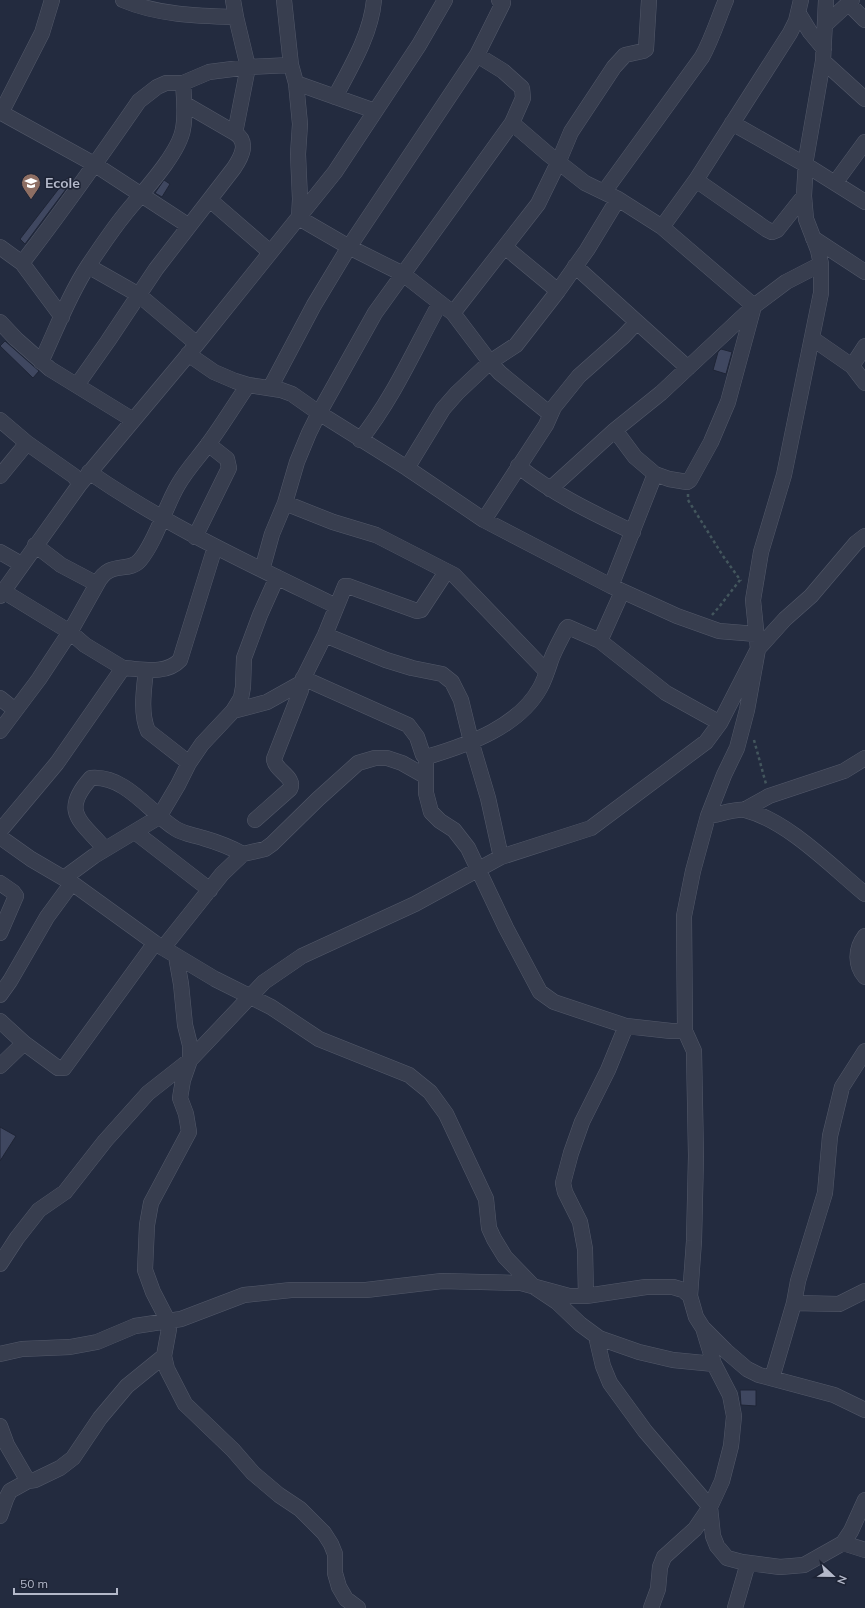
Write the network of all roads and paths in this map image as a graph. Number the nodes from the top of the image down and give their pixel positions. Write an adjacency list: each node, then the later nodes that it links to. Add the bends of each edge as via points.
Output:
1 (52, 0): 26 (street, via 42,33)
2 (123, 0): 13 (street, via 156,10)
3 (233, 0): 13 (street)
4 (284, 0): 18 (street)
5 (374, 0): 22 (street, via 365,33)
6 (445, 0): 25 (street, via 419,45)
7 (649, 0): 31 (street, via 646,49 625,55 614,67 571,132)
8 (726, 0): 36 (street, via 702,57)
9 (826, 0): 15 (street)
10 (504, 1): 16 (street)
11 (850, 2): 14 (street); 15 (street)
12 (800, 7): 17 (street); 28 (street, via 790,32)
13 (236, 17): 19 (street)
14 (865, 20)
15 (825, 25): 17 (street)
16 (477, 55): 27 (street, via 503,71 522,88 523,98); 47 (street)
17 (823, 55): 23 (street); 33 (street)
18 (291, 65): 19 (street); 21 (street)
19 (248, 67): 20 (street, via 209,72); 29 (street)
20 (183, 83): 24 (street); 32 (street, via 157,87 139,101)
21 (296, 83): 22 (street); 42 (street, via 300,124)
22 (336, 97): 25 (street)
23 (865, 99)
24 (185, 104): 29 (street); 37 (street, via 179,142)
25 (375, 111): 42 (street, via 335,172)
26 (0, 112): 32 (street)
27 (512, 123): 31 (street); 55 (street)
28 (732, 123): 33 (street); 34 (street)
29 (235, 133): 40 (street, via 243,142 242,151 236,164)
30 (865, 142): 35 (street)
31 (558, 163): 36 (street, via 585,183); 48 (street, via 538,204)
32 (94, 164): 37 (street); 50 (street, via 70,201)
33 (806, 165): 35 (street); 38 (street)
34 (696, 180): 38 (street, via 772,232 777,230); 44 (street)
35 (835, 183): 41 (street)
36 (604, 192): 39 (street)
37 (142, 195): 43 (street); 52 (street)
38 (804, 196): 45 (street, via 806,219)
39 (618, 199): 44 (street); 53 (street)
40 (210, 200): 43 (street); 49 (street)
41 (865, 202)
42 (299, 218): 47 (street); 49 (street)
43 (189, 226): 57 (street)
44 (662, 227): 59 (street)
45 (813, 238): 51 (street); 54 (street)
46 (0, 247): 50 (street)
47 (349, 247): 55 (street); 74 (street, via 314,305)
48 (505, 247): 56 (street); 60 (street)
49 (270, 252): 66 (street)
50 (22, 263): 61 (street)
51 (821, 264): 59 (street, via 786,282); 64 (street, via 821,293)
52 (88, 266): 57 (street); 61 (street)
53 (575, 266): 56 (street); 63 (street)
54 (865, 272)
55 (403, 274): 58 (street); 75 (street, via 376,313)
56 (558, 291): 68 (street, via 516,345)
57 (139, 295): 66 (street); 72 (street)
58 (440, 303): 60 (street); 80 (street, via 391,396)
59 (754, 306): 70 (street); 88 (street, via 728,402 711,442)
60 (453, 313): 68 (street)
61 (62, 317): 67 (street)
62 (0, 322): 67 (street)
63 (637, 322): 70 (street); 76 (street, via 579,376)
64 (813, 339): 69 (street); 108 (street, via 784,475 761,552)
65 (865, 346): 69 (street)
66 (192, 349): 73 (street, via 214,372); 78 (street)
67 (41, 362): 72 (street)
68 (490, 362): 76 (street, via 521,392); 84 (street, via 443,409)
69 (852, 366): 71 (street)
70 (688, 368): 79 (street)
71 (865, 383)
72 (77, 385): 78 (street)
73 (248, 385): 74 (street); 82 (street)
74 (270, 388): 75 (street, via 292,394)
75 (319, 413): 80 (street); 90 (street, via 297,462)
76 (550, 414): 83 (street)
77 (0, 420): 81 (street)
78 (133, 420): 87 (street)
79 (615, 430): 85 (street, via 634,457); 89 (street)
80 (360, 440): 84 (street)
81 (27, 443): 86 (street); 87 (street, via 74,476)
82 (208, 444): 91 (street, via 178,485); 95 (street, via 227,459 229,468)
83 (518, 466): 89 (street); 92 (street)
84 (407, 468): 92 (street)
85 (655, 474): 88 (street); 93 (street)
86 (0, 476)
87 (84, 478): 91 (street); 96 (street)
88 (688, 481): 104 (path, via 688,500)
89 (550, 489): 93 (street)
90 (285, 503): 100 (street, via 272,534); 101 (street, via 333,522 376,535)
91 (162, 519): 95 (street); 105 (street, via 139,561 107,571)
92 (484, 520): 106 (street)
93 (633, 532): 106 (street)
94 (865, 536): 114 (street, via 856,543 811,596)
95 (195, 537): 97 (street)
96 (35, 545): 99 (street); 105 (street, via 61,565)
97 (215, 547): 100 (street); 116 (street, via 180,660 175,666 166,669)
98 (0, 552): 99 (street)
99 (21, 564): 107 (street)
100 (262, 570): 103 (street)
101 (446, 572): 109 (street, via 419,611 346,585); 117 (street, via 458,579)
102 (744, 574): 104 (path)
103 (277, 577): 109 (street); 121 (street, via 244,658 243,693)
104 (740, 579): 108 (path); 110 (path, via 720,607)
105 (98, 584): 111 (street)
106 (617, 589): 110 (street); 113 (street)
107 (1, 594): 111 (street)
108 (753, 600): 114 (street)
109 (336, 606): 112 (street)
110 (701, 625): 114 (street)
111 (70, 632): 115 (street, via 85,645); 120 (street)
112 (325, 635): 118 (street); 125 (street, via 386,660 449,678 461,700)
113 (600, 642): 117 (street, via 566,629); 122 (street, via 666,693)
114 (757, 642): 122 (street); 132 (street, via 747,710 737,748)
115 (123, 668): 116 (street); 135 (street, via 57,763)
116 (146, 670): 128 (street, via 144,724 148,731)
117 (547, 672): 125 (street, via 541,688 522,712 494,731)
118 (302, 680): 121 (street, via 268,702); 126 (street, via 408,725); 134 (street, via 301,690 274,759 275,764 291,781 290,789)
119 (0, 698): 120 (street)
120 (15, 710): 123 (street)
121 (233, 711): 128 (street, via 202,744)
122 (720, 723): 140 (street, via 706,742 591,828)
123 (0, 731)
124 (753, 738): 130 (path)
125 (471, 741): 126 (street); 140 (street, via 488,798)
126 (426, 757): 129 (street)
127 (865, 758): 130 (street, via 844,771)
128 (189, 763): 133 (street)
129 (425, 776): 139 (street, via 387,758 375,758 358,763 272,844 265,849); 141 (street, via 431,812 461,839)
130 (769, 796): 131 (street)
131 (744, 810): 132 (street); 145 (street, via 776,823 789,832 818,853)
132 (708, 816): 154 (street, via 684,916)
133 (159, 817): 136 (street); 138 (street, via 118,785 102,778 91,778 79,793 75,802 75,814); 139 (street, via 181,832 221,843)
134 (255, 820)
135 (0, 831)
136 (135, 832): 138 (street); 144 (street)
137 (0, 837): 142 (street)
138 (105, 849): 142 (street)
139 (243, 854): 144 (street)
140 (501, 857): 141 (street)
141 (479, 870): 151 (street, via 415,904 302,956 264,982); 153 (street, via 540,992 554,1002)
142 (68, 881): 148 (street); 150 (street)
143 (0, 883): 146 (street, via 16,896)
144 (210, 890): 148 (street)
145 (865, 894)
146 (0, 933)
147 (865, 936): 149 (street, via 856,958)
148 (165, 949): 151 (street, via 215,979); 155 (street, via 64,1068 58,1068); 157 (street, via 181,984)
149 (865, 977)
150 (0, 995)
151 (251, 996): 157 (street); 160 (street, via 319,1039 409,1075 430,1092 446,1114 486,1200 489,1228 494,1239 505,1257)
152 (0, 1021): 155 (street)
153 (626, 1026): 154 (street); 162 (street, via 582,1122 563,1183 580,1222 585,1249)
154 (686, 1032): 163 (street, via 694,1050 694,1240)
155 (24, 1043): 158 (street)
156 (865, 1050): 164 (street, via 842,1087 830,1136 825,1193)
157 (190, 1060): 159 (street, via 148,1093 105,1141 65,1192 39,1210); 165 (street, via 182,1080 180,1098 189,1132 151,1203 147,1225 145,1270)
158 (0, 1066)
159 (0, 1264)
160 (533, 1286): 162 (street, via 569,1296); 165 (street, via 521,1283 442,1281 366,1290 290,1290 244,1295 181,1319); 167 (street, via 557,1302)
161 (865, 1291): 164 (street, via 839,1304)
162 (586, 1296): 163 (street, via 646,1287 673,1287 683,1290)
163 (690, 1296): 166 (street, via 696,1317)
164 (794, 1303): 171 (street)
165 (168, 1321): 168 (street, via 135,1326 98,1342 70,1347 22,1349); 169 (street)
166 (703, 1328): 170 (street); 171 (street, via 747,1369)
167 (596, 1336): 170 (street, via 639,1352 673,1360); 176 (street, via 610,1383 645,1431)
168 (0, 1354)
169 (164, 1356): 174 (street, via 127,1386 100,1418 73,1458 60,1468); 181 (street, via 167,1369 185,1404 233,1450 252,1473 300,1509 324,1533 335,1554 335,1573 339,1587 346,1599)
170 (714, 1364): 176 (street, via 730,1395 734,1416 731,1446 722,1481)
171 (772, 1378): 172 (street)
172 (863, 1406)
173 (0, 1426): 174 (street)
174 (28, 1481): 177 (street, via 10,1491)
175 (865, 1500): 178 (street)
176 (710, 1507): 180 (street, via 713,1536 717,1546 728,1558); 182 (street, via 695,1528 664,1557)
177 (0, 1516)
178 (843, 1544): 179 (street); 180 (street, via 804,1565 780,1567)
179 (865, 1550)
180 (748, 1563): 183 (street)
181 (358, 1608)
182 (652, 1608)
183 (735, 1608)

